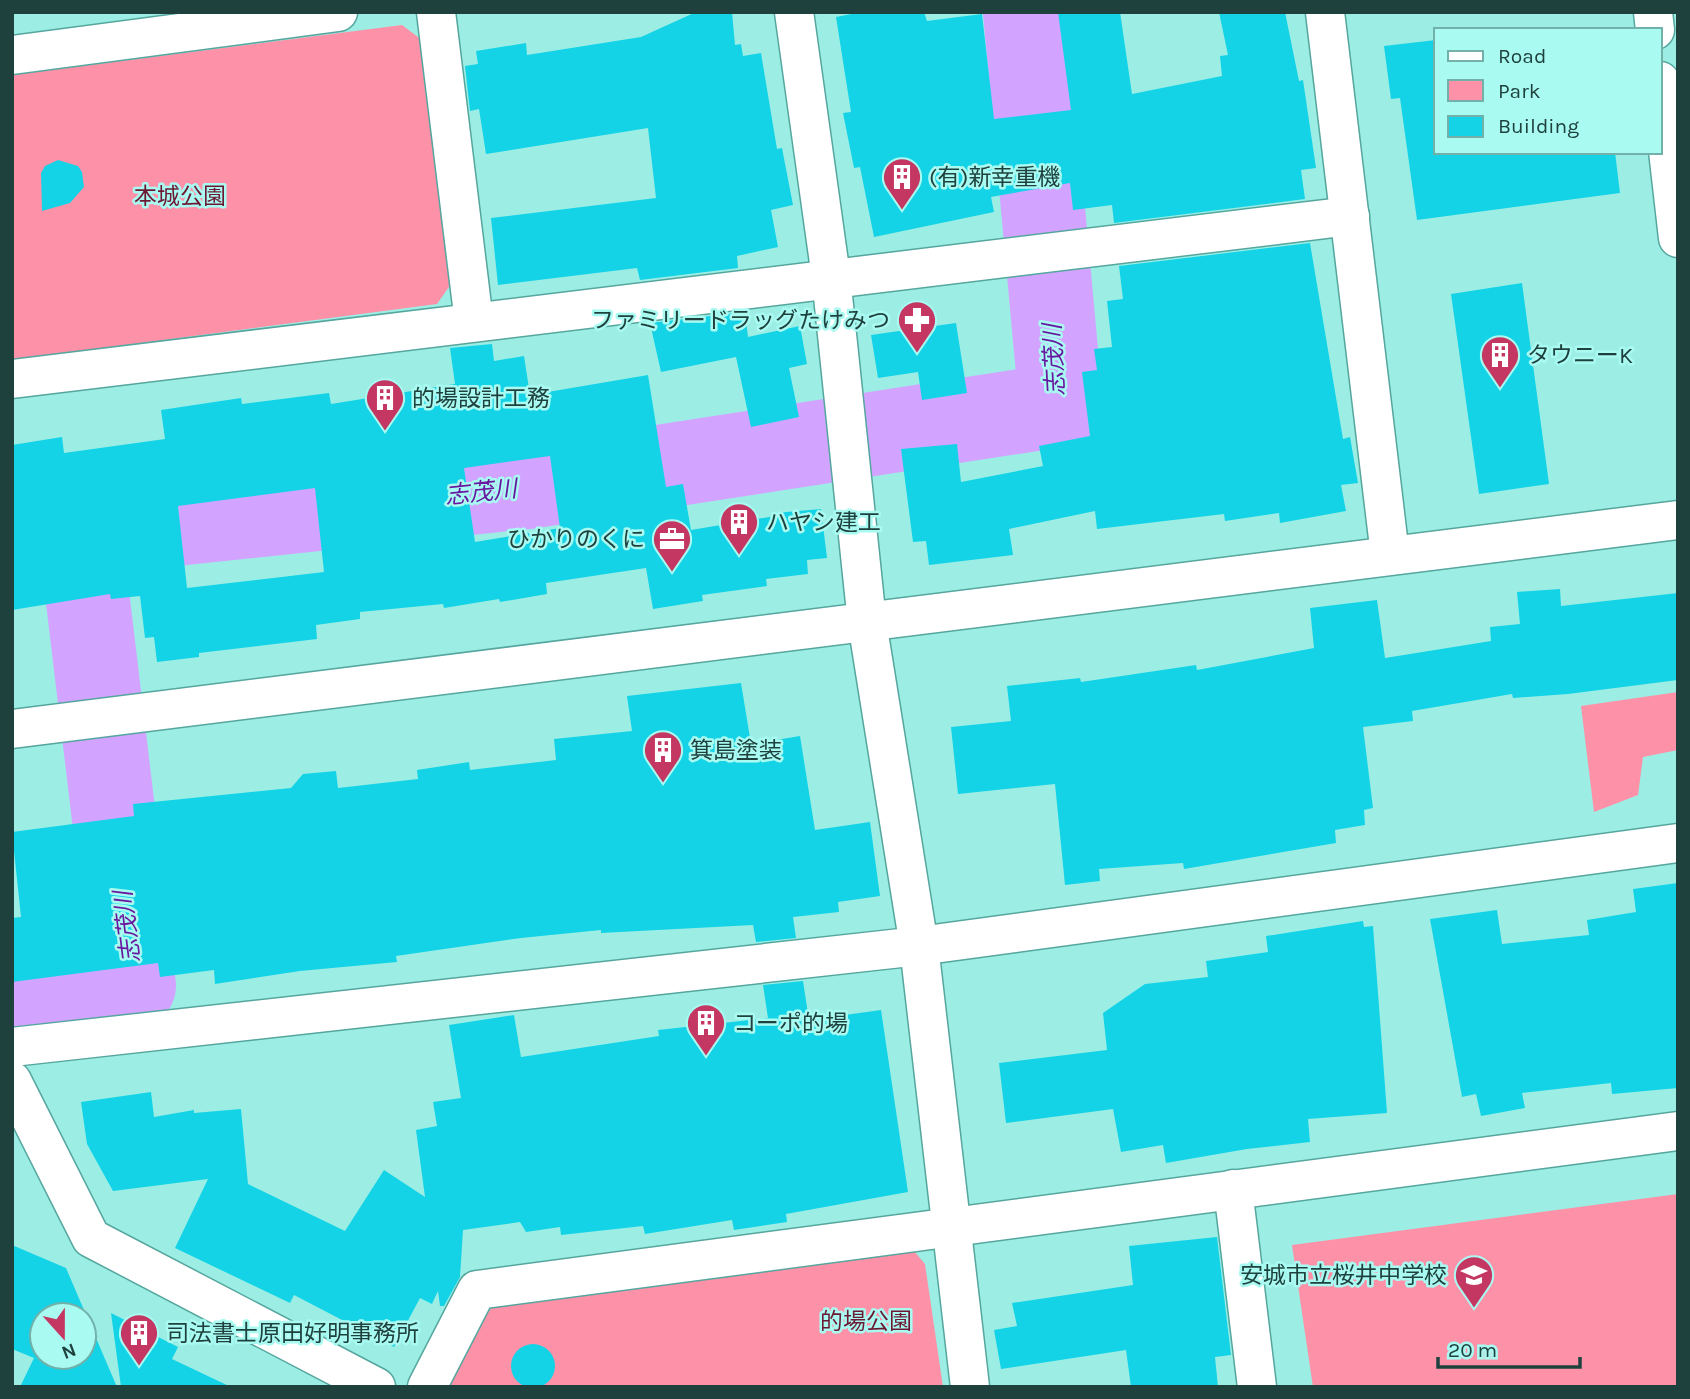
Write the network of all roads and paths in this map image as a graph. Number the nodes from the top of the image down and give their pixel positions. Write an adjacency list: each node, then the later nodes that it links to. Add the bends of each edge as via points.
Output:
1 (338, 12): 5 (street)
2 (436, 12): 10 (street)
3 (794, 12): 9 (street)
4 (1325, 12): 7 (street)
5 (12, 55)
6 (1662, 98): 8 (street)
7 (1350, 216): 9 (street); 13 (street)
8 (1678, 238)
9 (831, 277): 10 (street); 14 (street)
10 (474, 322): 11 (street)
11 (12, 379)
12 (1678, 520): 13 (street)
13 (1390, 555): 14 (street)
14 (867, 622): 15 (street); 17 (street)
15 (12, 729)
16 (1678, 843): 17 (street)
17 (919, 946): 18 (street); 22 (street)
18 (12, 1047)
19 (12, 1081): 23 (street, via 91,1238)
20 (1678, 1131): 21 (street)
21 (1233, 1189): 22 (street); 26 (street)
22 (949, 1226): 24 (street, via 477,1290); 25 (street)
23 (376, 1387)
24 (427, 1387)
25 (970, 1387)
26 (1257, 1387)

